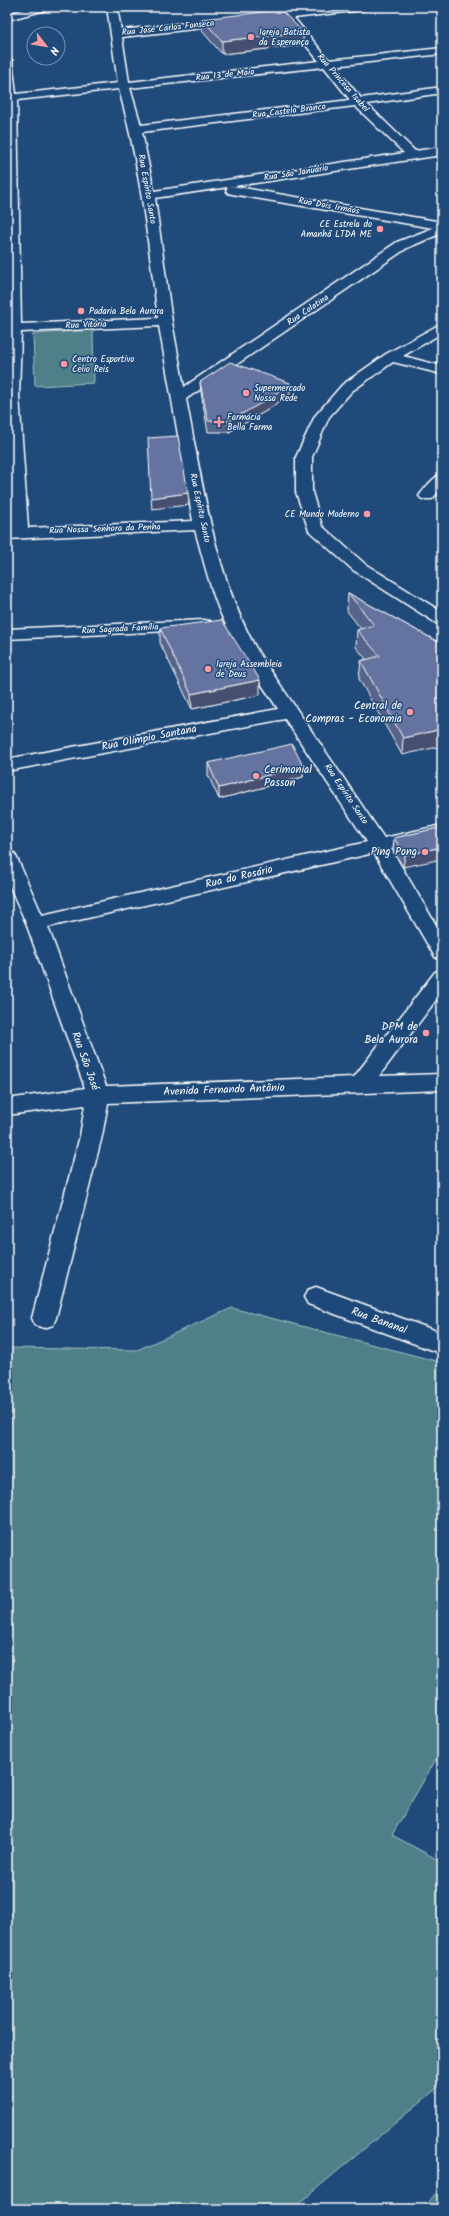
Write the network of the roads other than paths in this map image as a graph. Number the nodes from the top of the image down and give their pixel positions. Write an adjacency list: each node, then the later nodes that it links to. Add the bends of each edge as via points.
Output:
1 (46, 7): 5 (street)
2 (112, 7): 6 (street, Rua Espírito Santo)
3 (363, 7): 4 (street, Rua José Carlos Fonseca)
4 (283, 11): 6 (street, Rua José Carlos Fonseca); 9 (street, Rua Princesa Isabel)
5 (7, 17)
6 (116, 34): 10 (street, Rua Espírito Santo)
7 (442, 51): 9 (street, Rua 13 de Maio)
8 (7, 60): 12 (street)
9 (325, 64): 10 (street, Rua 13 de Maio); 13 (street, Rua Princesa Isabel)
10 (124, 86): 12 (street, Rua 13 de Maio); 14 (street, Rua Espírito Santo)
11 (442, 90): 13 (street, Rua Castelo Branco)
12 (9, 98): 22 (street)
13 (358, 102): 14 (street, Rua Castelo Branco); 16 (street, Rua Princesa Isabel)
14 (136, 129): 18 (street, Rua Espírito Santo)
15 (442, 151): 16 (street, Rua São Januário)
16 (411, 154): 17 (street, Rua São Januário)
17 (215, 187): 18 (street, Rua São Januário); 19 (street, Rua Dois Irmãos)
18 (149, 195): 20 (street, Rua Espírito Santo)
19 (442, 227): 25 (street, Rua Colatina, via 402,245)
20 (165, 322): 22 (street, Rua Vitória); 25 (street, Rua Espírito Santo)
21 (442, 327): 23 (street)
22 (10, 329): 29 (street)
23 (391, 357): 24 (street); 30 (street, via 347,388 322,416 304,457 304,492 315,528 359,567)
24 (442, 370)
25 (178, 398): 28 (street, Rua Espírito Santo)
26 (442, 479): 27 (street)
27 (427, 496)
28 (202, 525): 29 (street, Rua Nossa Senhora da Penha); 31 (street, Rua Espírito Santo, via 215,574)
29 (14, 533)
30 (442, 619)
31 (233, 623): 32 (street, Rua Sagrada Família); 33 (street, Rua Espírito Santo, via 249,652)
32 (7, 634)
33 (291, 712): 34 (street, Rua Olímpio Santana); 36 (street, Rua Espírito Santo)
34 (7, 765)
35 (442, 831): 36 (street, Rua do Rosário)
36 (380, 846): 38 (street, Rua do Rosário); 39 (street, Rua Espírito Santo)
37 (7, 858): 38 (street, Rua São José)
38 (36, 923): 43 (street, Rua São José)
39 (442, 952)
40 (442, 977): 42 (street)
41 (442, 1082): 42 (street, Avenida Fernando Antônio)
42 (361, 1084): 43 (street, Avenida Fernando Antônio)
43 (98, 1095): 44 (street, Avenida Fernando Antônio); 46 (street, Rua São José)
44 (7, 1107)
45 (316, 1297): 47 (street, Rua Bananal)
46 (44, 1318)
47 (442, 1344)

